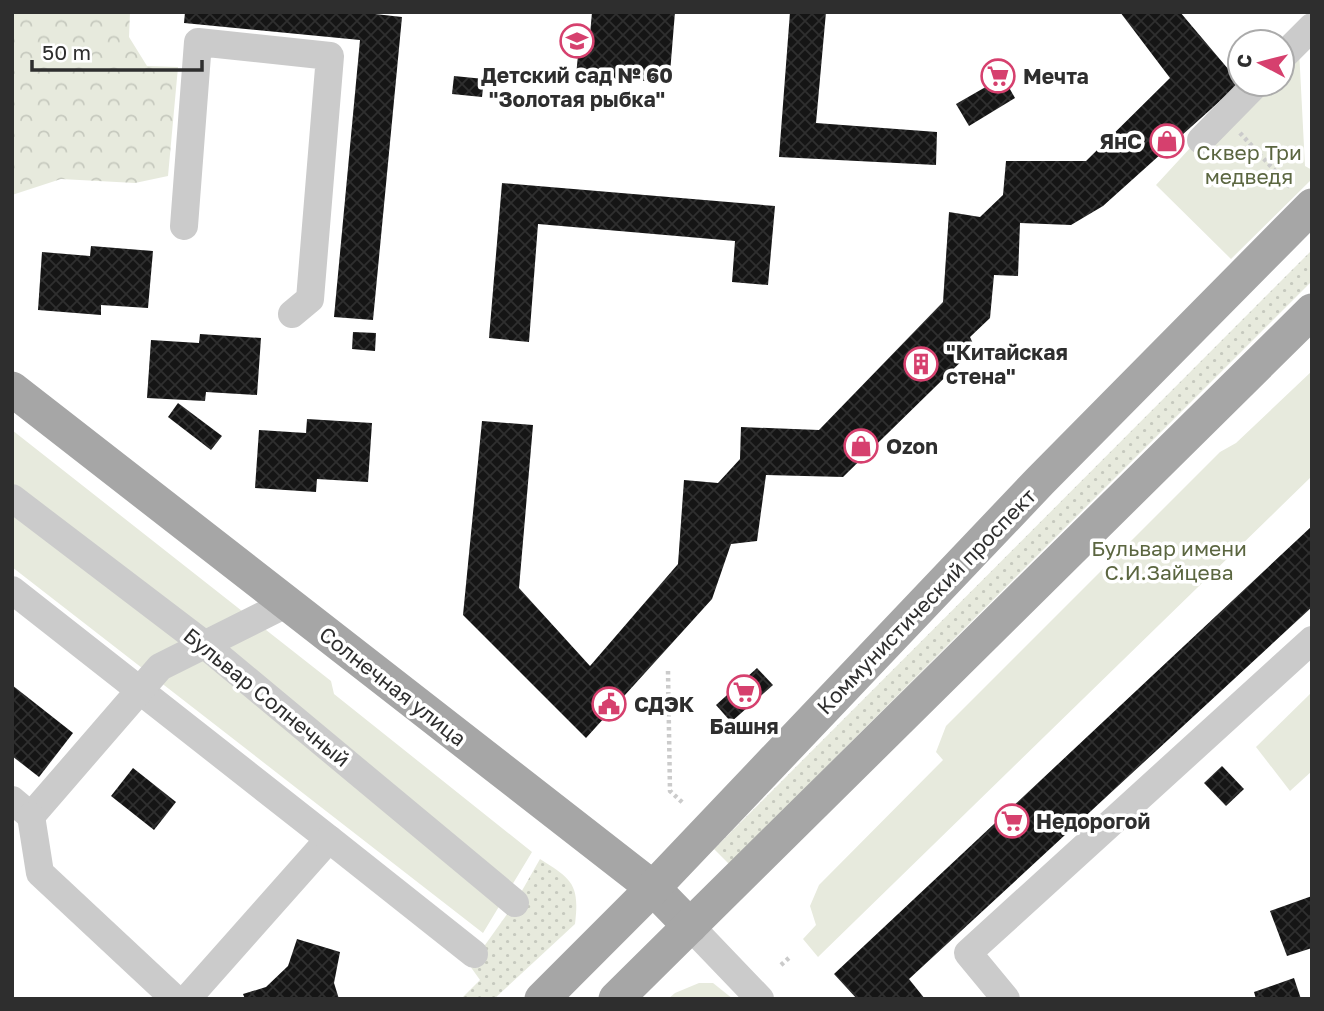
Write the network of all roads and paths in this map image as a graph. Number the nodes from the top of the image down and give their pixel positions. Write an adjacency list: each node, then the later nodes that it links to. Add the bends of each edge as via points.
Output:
1 (1312, 27): 2 (street)
2 (1296, 43)
3 (1242, 98): 4 (street)
4 (1224, 117): 5 (street); 6 (path)
5 (1201, 140)
6 (1303, 199): 21 (main road, Коммунистический проспект)
7 (184, 226): 9 (street, via 198,42 330,55 310,299)
8 (1312, 311): 23 (main road)
9 (292, 314)
10 (12, 389): 13 (main road, Солнечная улица)
11 (12, 498): 15 (street, Бульвар Солнечный)
12 (12, 590): 17 (street)
13 (286, 604): 15 (street); 21 (main road, Солнечная улица)
14 (1312, 640): 32 (street, via 968,953)
15 (205, 645): 17 (street, via 160,667); 22 (street, Бульвар Солнечный)
16 (668, 671): 18 (path, via 670,791)
17 (139, 689): 19 (street); 20 (street)
18 (684, 804)
19 (22, 808): 27 (street, via 40,873)
20 (329, 839): 24 (street); 28 (street)
21 (653, 888): 23 (main road, Солнечная улица); 29 (main road, Коммунистический проспект)
22 (515, 903)
23 (690, 926): 30 (main road); 31 (street, Солнечная улица)
24 (474, 954)
25 (790, 957): 26 (path)
26 (780, 965)
27 (175, 999)
28 (187, 999)
29 (542, 999)
30 (616, 999)
31 (760, 999)
32 (1006, 999)

